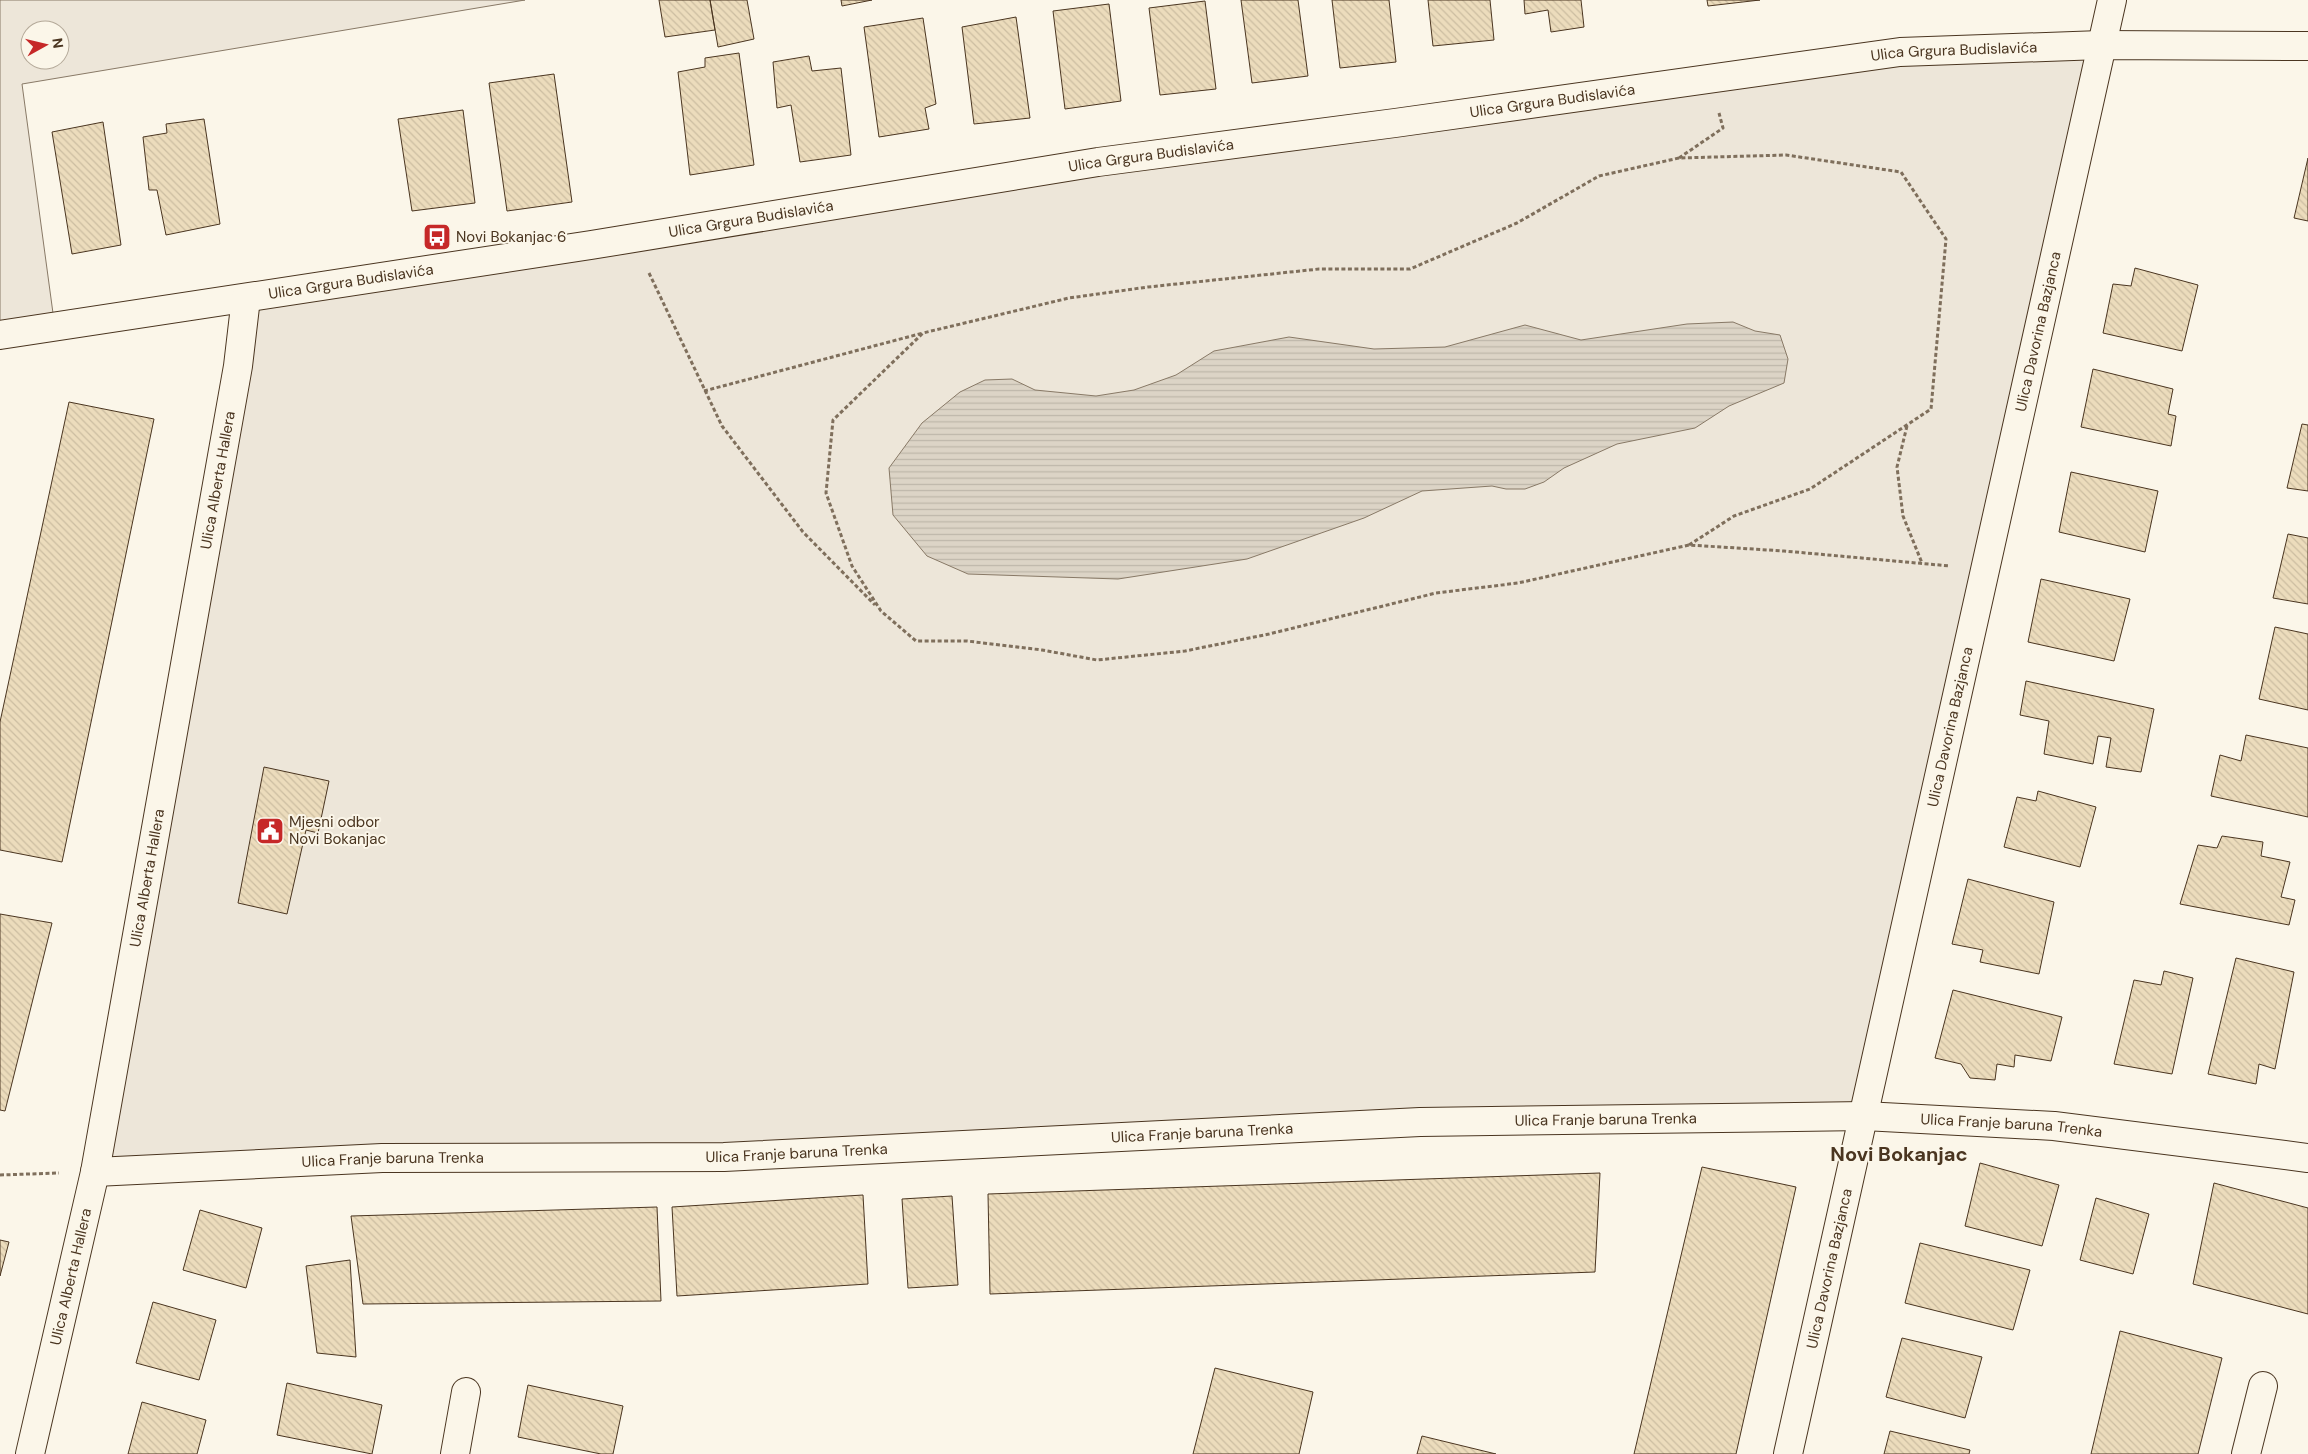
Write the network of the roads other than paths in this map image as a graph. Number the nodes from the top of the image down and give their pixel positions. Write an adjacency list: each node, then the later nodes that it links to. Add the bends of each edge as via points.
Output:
1 (2112, 0): 2 (street, Ulica Davorina Bazjanca)
2 (2101, 45): 3 (street, Ulica Grgura Budislavića); 4 (street, Ulica Grgura Budislavića, via 1900,52 1098,162); 6 (street, Ulica Davorina Bazjanca)
3 (2308, 46)
4 (246, 298): 5 (street, Ulica Grgura Budislavića); 8 (street, Ulica Alberta Hallera, via 238,366)
5 (0, 335)
6 (1864, 1116): 7 (street, Ulica Franje baruna Trenka, via 2054,1126); 8 (street, Ulica Franje baruna Trenka, via 1420,1122 724,1157 382,1158); 13 (street, Ulica Davorina Bazjanca)
7 (2308, 1158)
8 (95, 1172): 11 (street, Ulica Alberta Hallera)
9 (2263, 1386): 14 (street)
10 (466, 1392): 12 (street)
11 (30, 1454)
12 (455, 1454)
13 (1788, 1454)
14 (2246, 1454)

